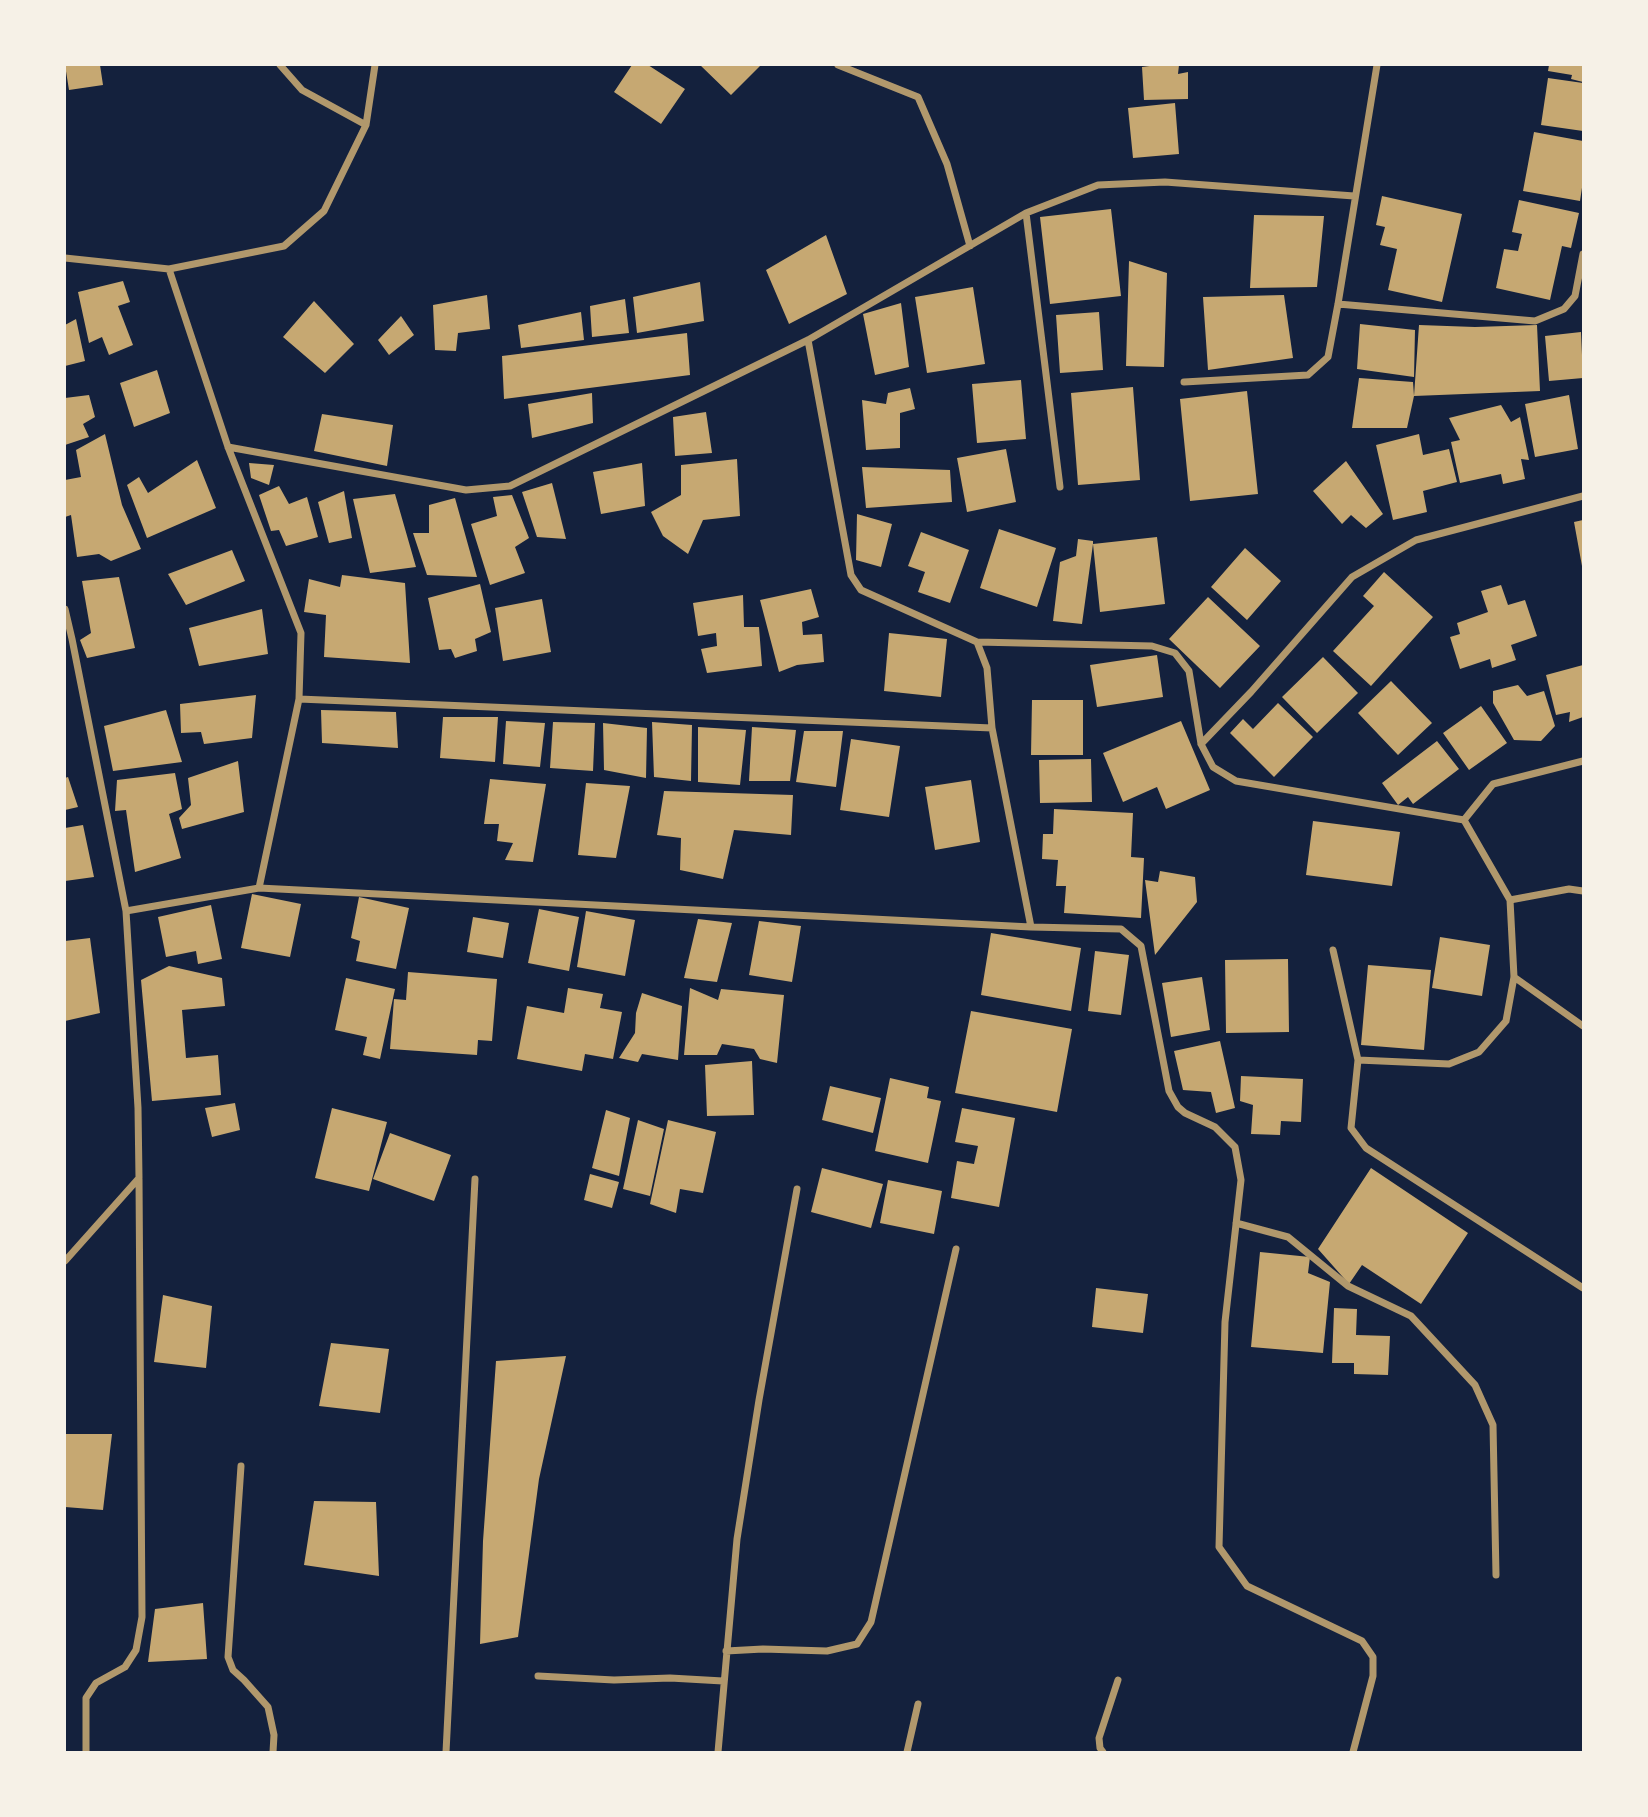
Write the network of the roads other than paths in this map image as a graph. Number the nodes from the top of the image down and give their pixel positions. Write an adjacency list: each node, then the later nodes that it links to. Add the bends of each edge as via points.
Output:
1 (280, 65): 5 (street, via 302,90)
2 (375, 65): 5 (street)
3 (838, 65): 8 (street, via 918,97 947,164)
4 (1377, 65): 6 (street)
5 (366, 125): 11 (street, via 324,211 284,246)
6 (1354, 196): 7 (street, via 1165,182 1097,186); 12 (street)
7 (1026, 213): 8 (street); 16 (street)
8 (970, 246): 13 (street)
9 (1583, 254): 12 (street, via 1575,296 1564,309 1535,321)
10 (65, 258): 11 (street)
11 (169, 269): 15 (street)
12 (1338, 304): 14 (street, via 1328,357 1308,375)
13 (808, 340): 15 (street, via 510,486 466,489); 19 (street, via 852,575 861,590)
14 (1184, 382)
15 (228, 447): 20 (street, via 300,633)
16 (1060, 488)
17 (1583, 496): 22 (street, via 1416,540 1352,577)
18 (65, 609): 28 (street)
19 (977, 642): 21 (street, via 987,668); 22 (street, via 1152,646 1175,653 1189,671)
20 (299, 699): 21 (street); 25 (street)
21 (992, 728): 29 (street)
22 (1201, 744): 24 (street, via 1213,767 1236,781)
23 (1583, 761): 24 (street, via 1493,784)
24 (1464, 820): 27 (street)
25 (258, 888): 28 (street); 29 (street)
26 (1583, 891): 27 (street, via 1569,889)
27 (1510, 900): 31 (street)
28 (126, 911): 34 (street)
29 (1031, 927): 37 (street, via 1121,929 1141,946 1169,1091 1178,1108 1215,1127 1235,1147 1241,1180)
30 (1334, 950): 33 (street)
31 (1514, 977): 32 (street); 33 (street, via 1506,1021 1479,1052 1449,1064)
32 (1583, 1026)
33 (1358, 1060): 40 (street, via 1351,1128 1366,1149)
34 (139, 1178): 39 (street); 48 (street, via 142,1617 136,1650 125,1668 96,1683 86,1698)
35 (475, 1179): 50 (street)
36 (797, 1189): 43 (street, via 739,1526)
37 (1236, 1223): 42 (street, via 1288,1237 1348,1286 1411,1316 1475,1385 1493,1426); 54 (street, via 1225,1322 1219,1547 1247,1586 1362,1641 1373,1657 1373,1676)
38 (956, 1249): 43 (street, via 871,1622 857,1644 827,1651)
39 (65, 1261)
40 (1583, 1288)
41 (241, 1466): 49 (street, via 228,1657 233,1670 268,1707)
42 (1496, 1575)
43 (726, 1651): 46 (street)
44 (538, 1676): 46 (street)
45 (1118, 1680): 53 (street, via 1098,1738)
46 (723, 1681): 51 (street)
47 (918, 1704): 52 (street)
48 (86, 1752)
49 (273, 1752)
50 (446, 1752)
51 (718, 1752)
52 (907, 1752)
53 (1103, 1752)
54 (1353, 1752)

